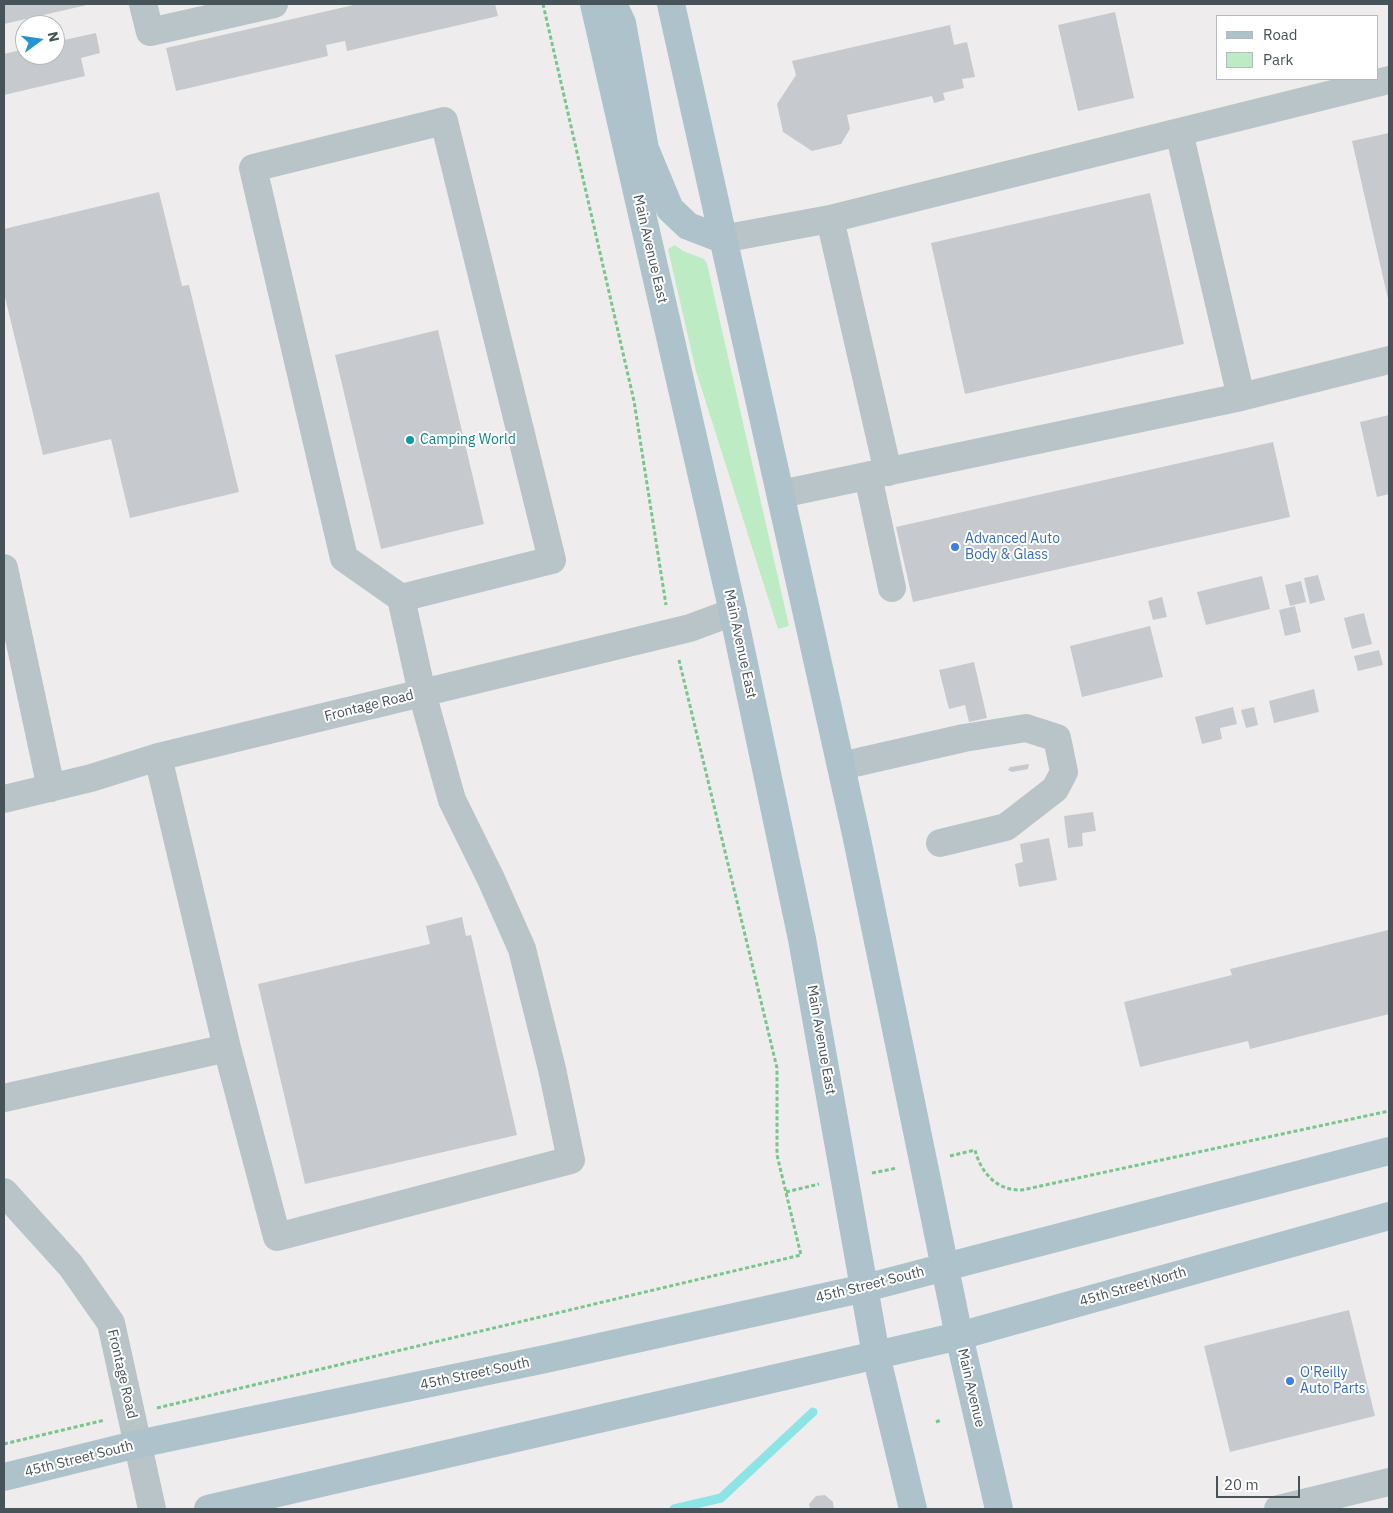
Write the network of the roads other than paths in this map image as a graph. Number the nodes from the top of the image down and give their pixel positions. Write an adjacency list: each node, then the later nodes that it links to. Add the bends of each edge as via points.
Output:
1 (144, 4): 2 (street, via 150,32)
2 (274, 4)
3 (594, 4): 17 (main road, Main Avenue East)
4 (613, 4): 9 (main road, via 622,23 645,150 670,209 688,226)
5 (671, 4): 9 (main road)
6 (1389, 80): 7 (street)
7 (1179, 132): 8 (street); 11 (street)
8 (830, 219): 9 (street); 12 (street)
9 (722, 239): 13 (main road)
10 (1389, 360): 11 (street)
11 (1241, 397): 12 (street)
12 (878, 474): 13 (street); 15 (street)
13 (781, 494): 20 (main road)
14 (4, 568): 21 (street)
15 (892, 588)
16 (401, 598): 16 (street, via 552,560 444,122 253,168 344,558); 18 (street)
17 (733, 612): 18 (street, Frontage Road, via 690,628); 30 (main road, Main Avenue East, via 802,939)
18 (422, 693): 19 (street, Frontage Road); 24 (street, via 452,800 522,950 571,1160 277,1236)
19 (158, 757): 21 (street, Frontage Road); 24 (street)
20 (841, 766): 23 (street, via 964,738 1026,728 1056,738 1064,772 1055,789 1006,827); 29 (main road)
21 (51, 788): 22 (street, Frontage Road)
22 (4, 799)
23 (940, 843)
24 (227, 1048): 25 (street)
25 (4, 1098)
26 (1389, 1151): 29 (main road)
27 (4, 1192): 33 (street, Frontage Road, via 72,1266 111,1323)
28 (1389, 1216): 31 (main road, 45th Street North)
29 (946, 1266): 30 (main road, 45th Street South); 31 (main road, Main Avenue)
30 (865, 1288): 32 (main road); 33 (main road, 45th Street South)
31 (959, 1336): 32 (main road, 45th Street North); 39 (main road, Main Avenue)
32 (876, 1356): 37 (main road); 38 (main road)
33 (138, 1444): 34 (main road, 45th Street South); 36 (street, Frontage Road)
34 (4, 1477)
35 (1389, 1482): 40 (street)
36 (152, 1509)
37 (208, 1509)
38 (913, 1509)
39 (999, 1509)
40 (1278, 1509)

